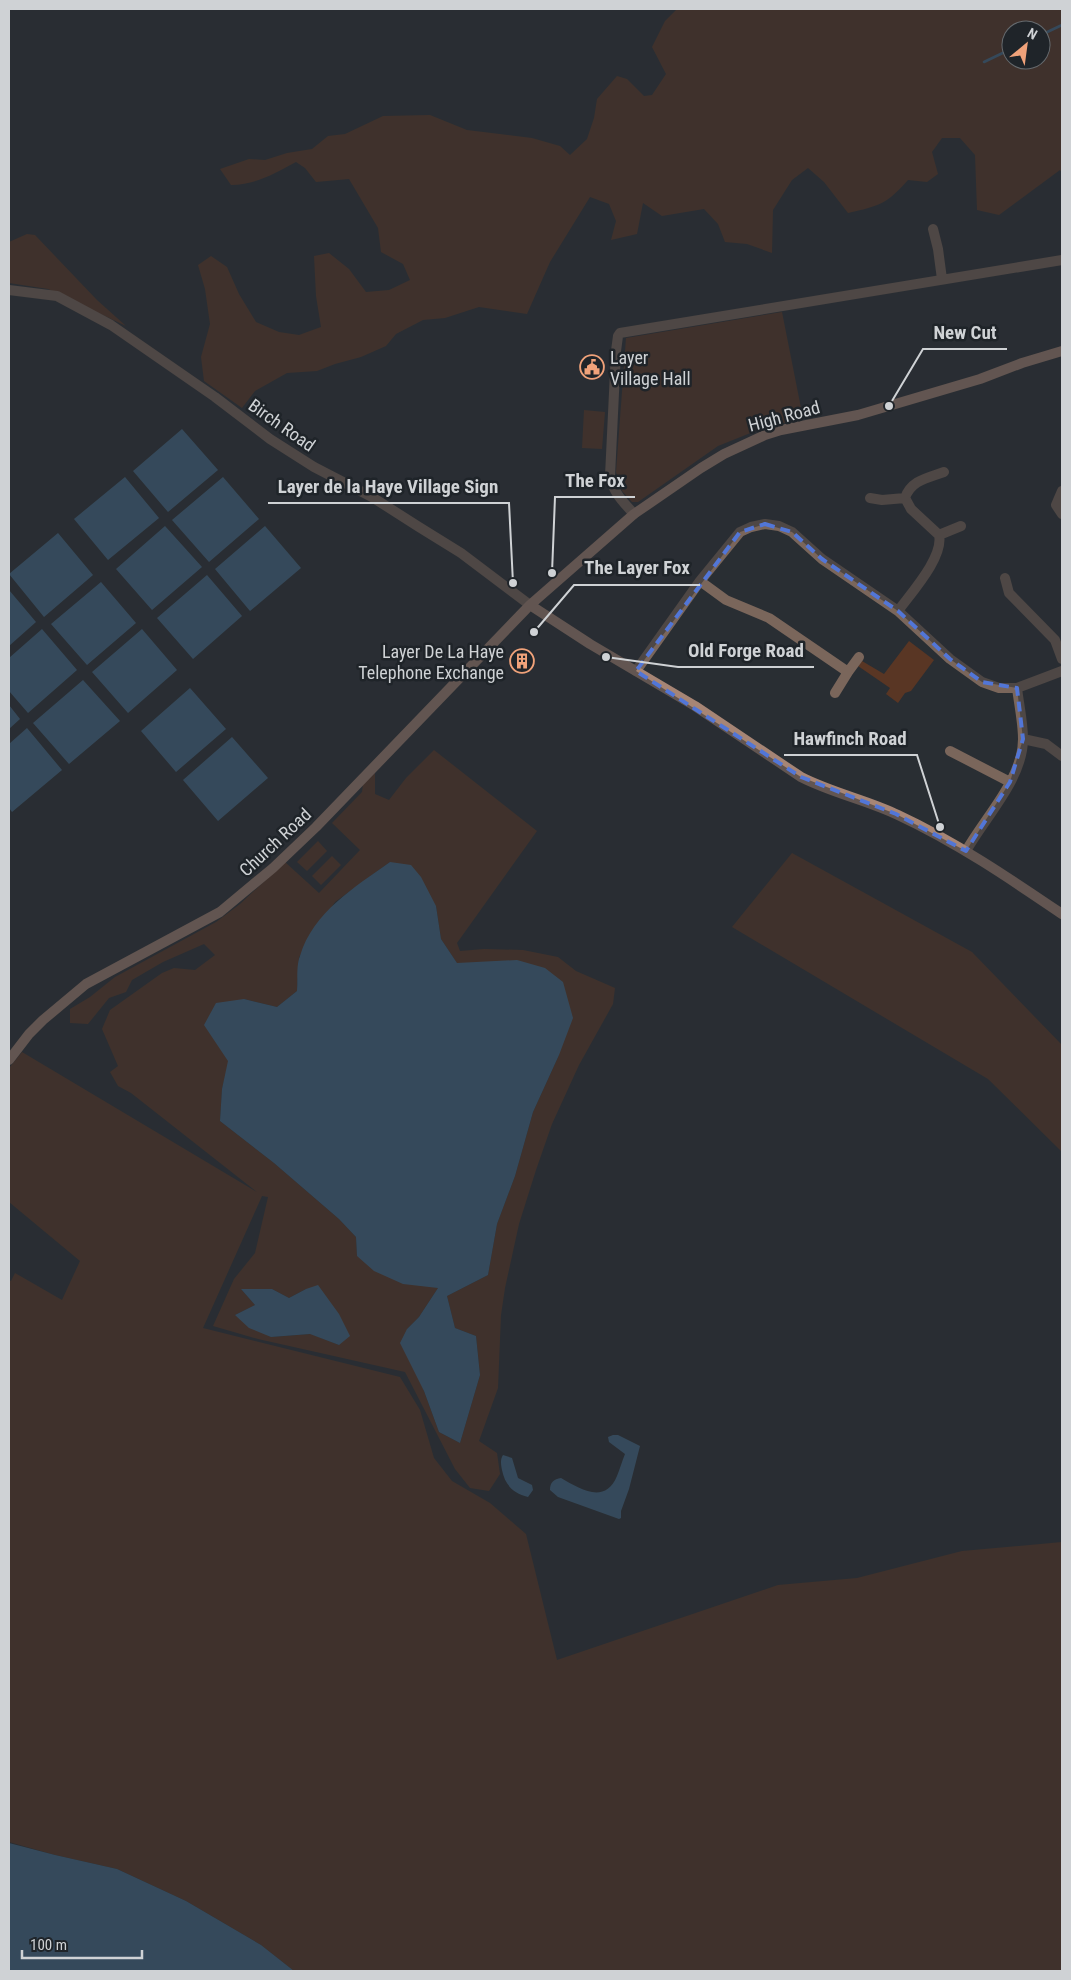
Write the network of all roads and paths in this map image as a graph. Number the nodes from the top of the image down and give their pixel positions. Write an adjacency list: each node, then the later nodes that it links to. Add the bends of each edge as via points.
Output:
1 (933, 229): 3 (street)
2 (1062, 260): 3 (street)
3 (942, 279): 11 (street, via 620,333 616,351 610,476 616,494)
4 (9, 290): 16 (street, Birch Road, via 57,296 110,325 270,439 461,553)
5 (1062, 351): 11 (main road, High Road, via 866,412 765,435 724,454)
6 (944, 472): 9 (street, via 915,483)
7 (1062, 492): 10 (street)
8 (870, 498): 9 (street)
9 (904, 498): 13 (street, via 911,510)
10 (1057, 510)
11 (634, 514): 16 (main road, High Road)
12 (961, 526): 13 (street)
13 (940, 535): 17 (street, via 940,548 926,581)
14 (1005, 578): 19 (street, via 1009,593 1055,640)
15 (700, 581): 17 (street, via 740,532 765,524 779,526 792,532 822,559); 20 (street); 22 (street, via 731,603 769,618)
16 (530, 605): 20 (main road); 31 (main road, Church Road, via 273,868 220,912 86,984 43,1020)
17 (898, 611): 23 (street, via 950,659 982,682 999,688)
18 (859, 657): 22 (street)
19 (1062, 659)
20 (636, 671): 29 (main road, via 801,777 896,814)
21 (1062, 671): 23 (street)
22 (848, 672): 24 (street)
23 (1017, 688): 25 (street)
24 (835, 693)
25 (1023, 740): 27 (street, via 1046,744); 28 (street)
26 (950, 751): 28 (street)
27 (1062, 756)
28 (1010, 782): 29 (street)
29 (966, 851): 30 (main road)
30 (1062, 914)
31 (9, 1060)

